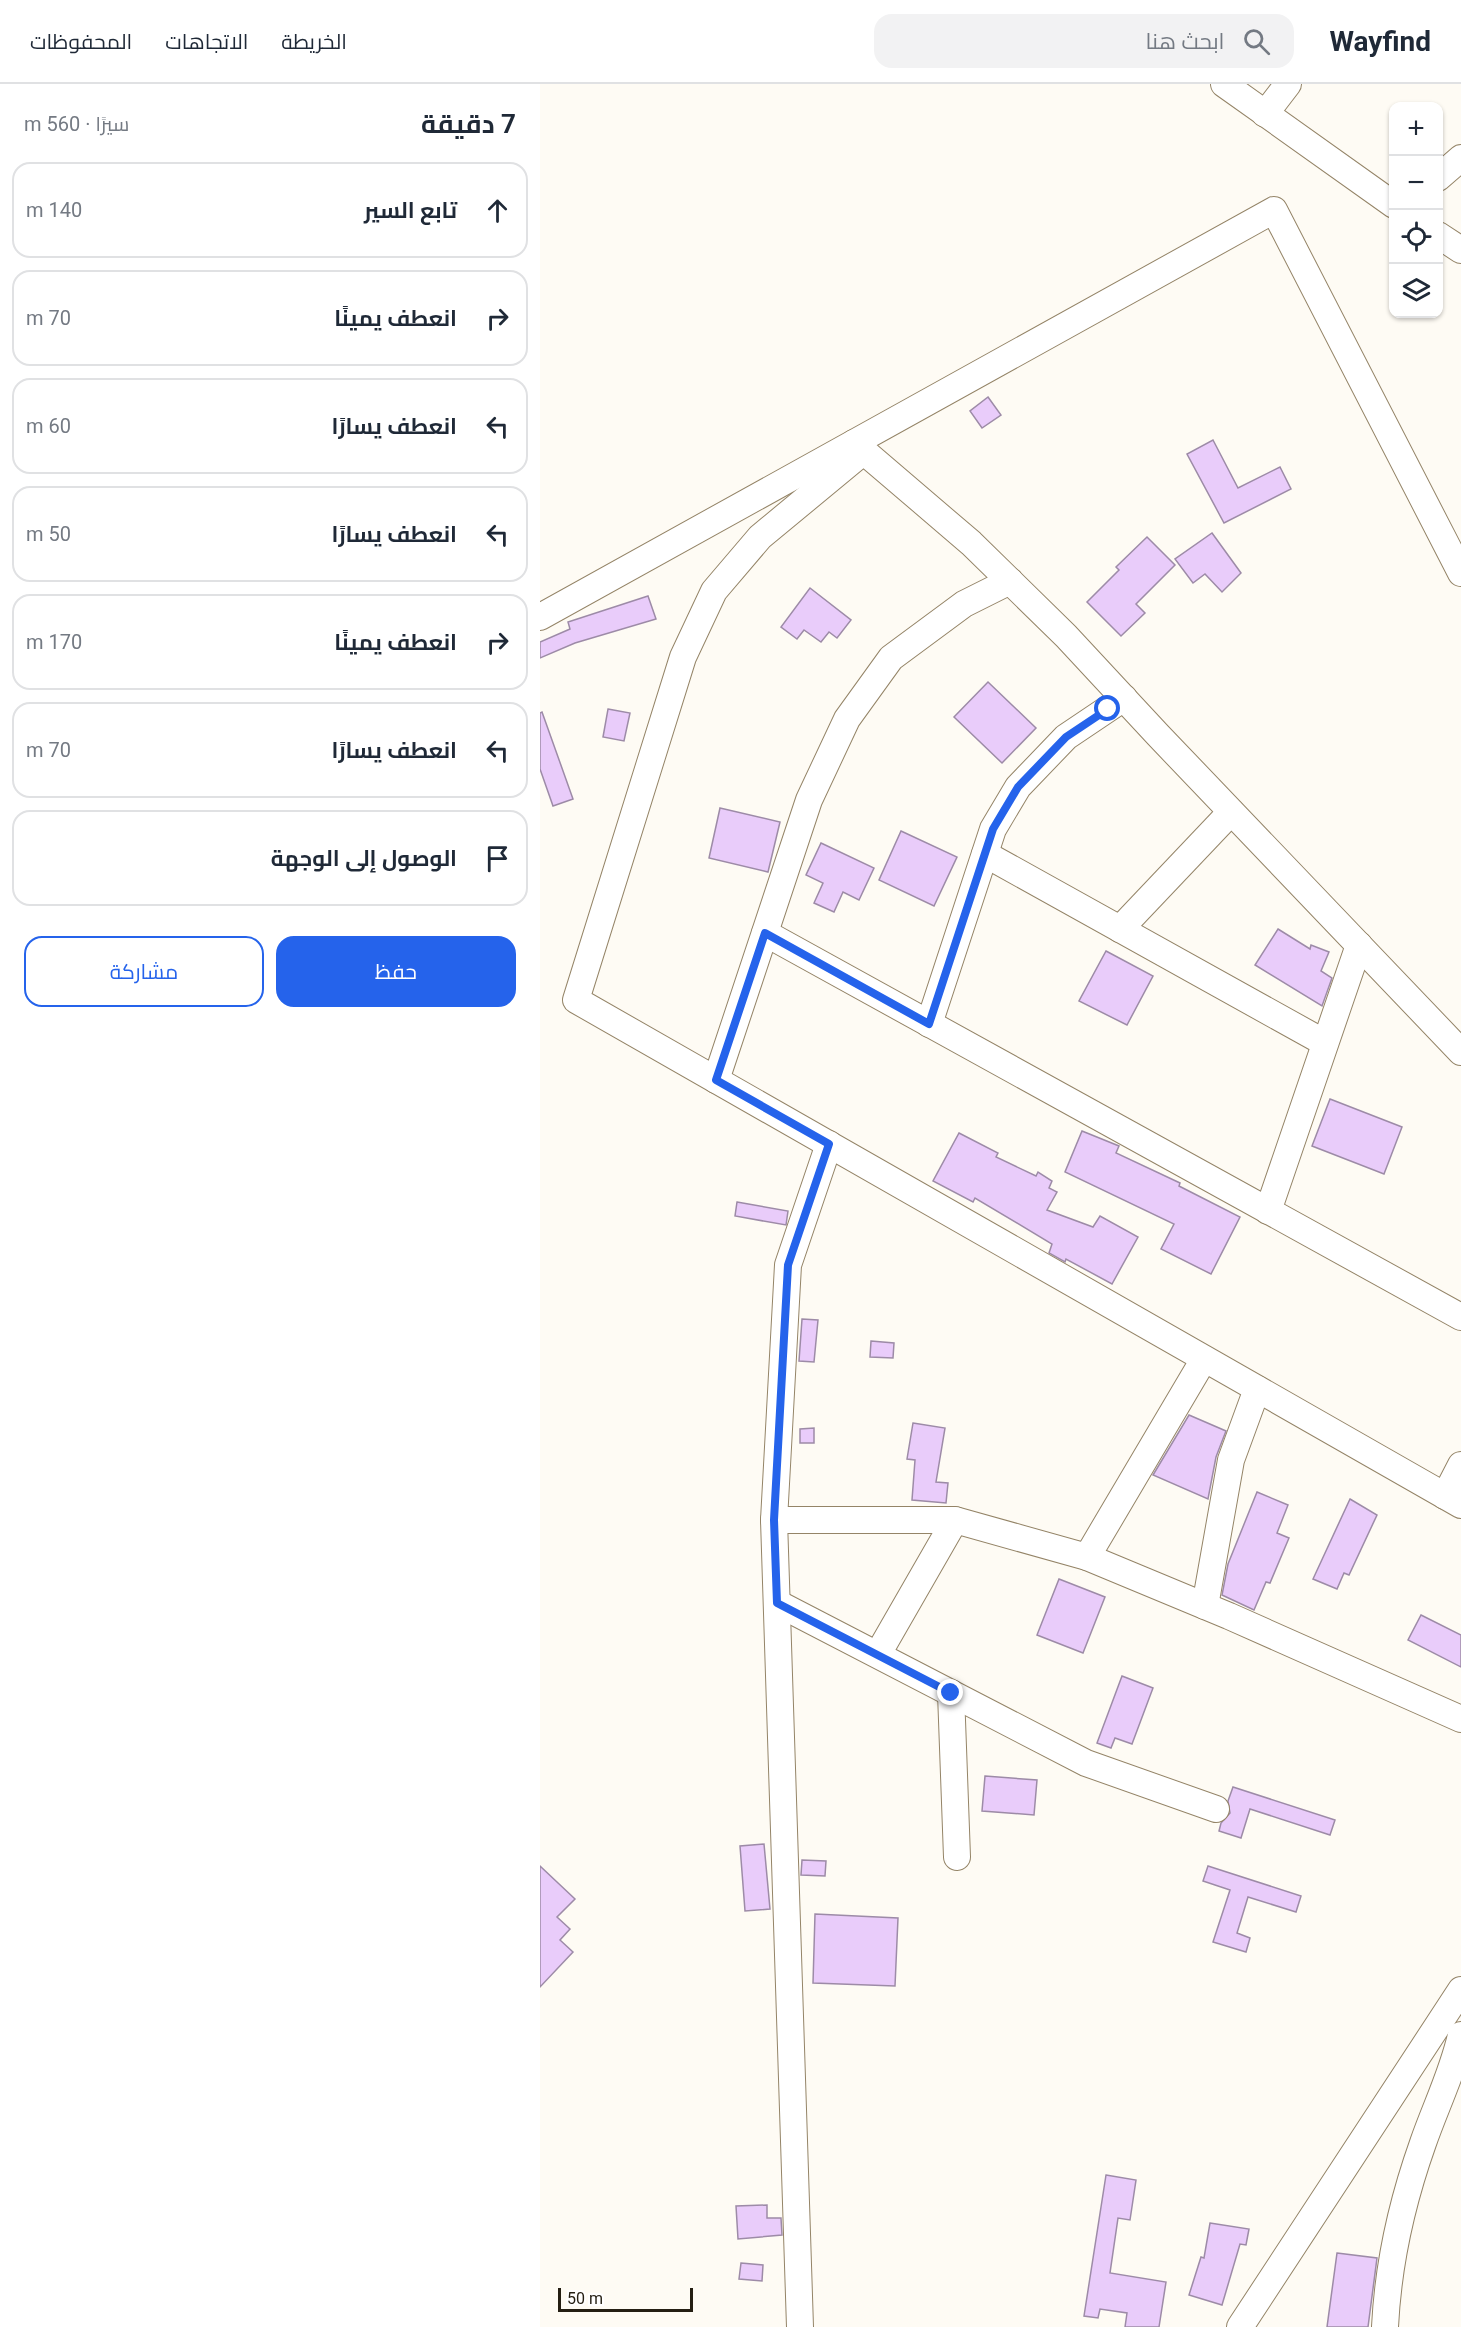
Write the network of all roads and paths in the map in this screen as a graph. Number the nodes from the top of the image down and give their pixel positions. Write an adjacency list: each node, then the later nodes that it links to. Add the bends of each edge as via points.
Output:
1 (1224, 84): 3 (street)
2 (1288, 84): 3 (street)
3 (1265, 114): 6 (street)
4 (1461, 158): 5 (street)
5 (1443, 174)
6 (1389, 201)
7 (1443, 238): 8 (street)
8 (1461, 250)
9 (859, 447): 10 (street, via 1274,210); 11 (street); 12 (street); 22 (street, via 760,537 714,591 683,657 576,1000)
10 (1461, 573)
11 (1010, 581): 13 (street); 17 (street, via 963,604 891,658 846,719 808,800)
12 (540, 617)
13 (1124, 698): 14 (street); 15 (street, via 1066,737 1018,787 993,829)
14 (1231, 812): 16 (street); 18 (street)
15 (985, 854): 16 (street); 19 (street)
16 (1120, 929): 20 (street)
17 (765, 933): 19 (street); 22 (street)
18 (1359, 945): 20 (street); 21 (street)
19 (929, 1024): 24 (street)
20 (1325, 1043): 24 (street)
21 (1461, 1052)
22 (716, 1080): 23 (street)
23 (829, 1144): 26 (street); 30 (street, via 788,1265)
24 (1268, 1211): 25 (street)
25 (1461, 1317)
26 (1204, 1359): 27 (street); 32 (street)
27 (1257, 1389): 29 (street); 34 (street, via 1231,1460)
28 (1461, 1465): 29 (street)
29 (1453, 1500)
30 (774, 1520): 31 (street); 33 (street)
31 (955, 1520): 32 (street); 35 (street)
32 (1087, 1557): 34 (street)
33 (777, 1603): 35 (street); 42 (street)
34 (1205, 1606): 37 (street)
35 (878, 1654): 36 (street)
36 (951, 1693): 38 (street, via 1086,1763); 39 (street)
37 (1461, 1719)
38 (1216, 1809)
39 (957, 1857)
40 (1461, 1990): 43 (street)
41 (1461, 2035): 44 (street, via 1401,2216)
42 (800, 2327)
43 (1240, 2327)
44 (1384, 2327)

